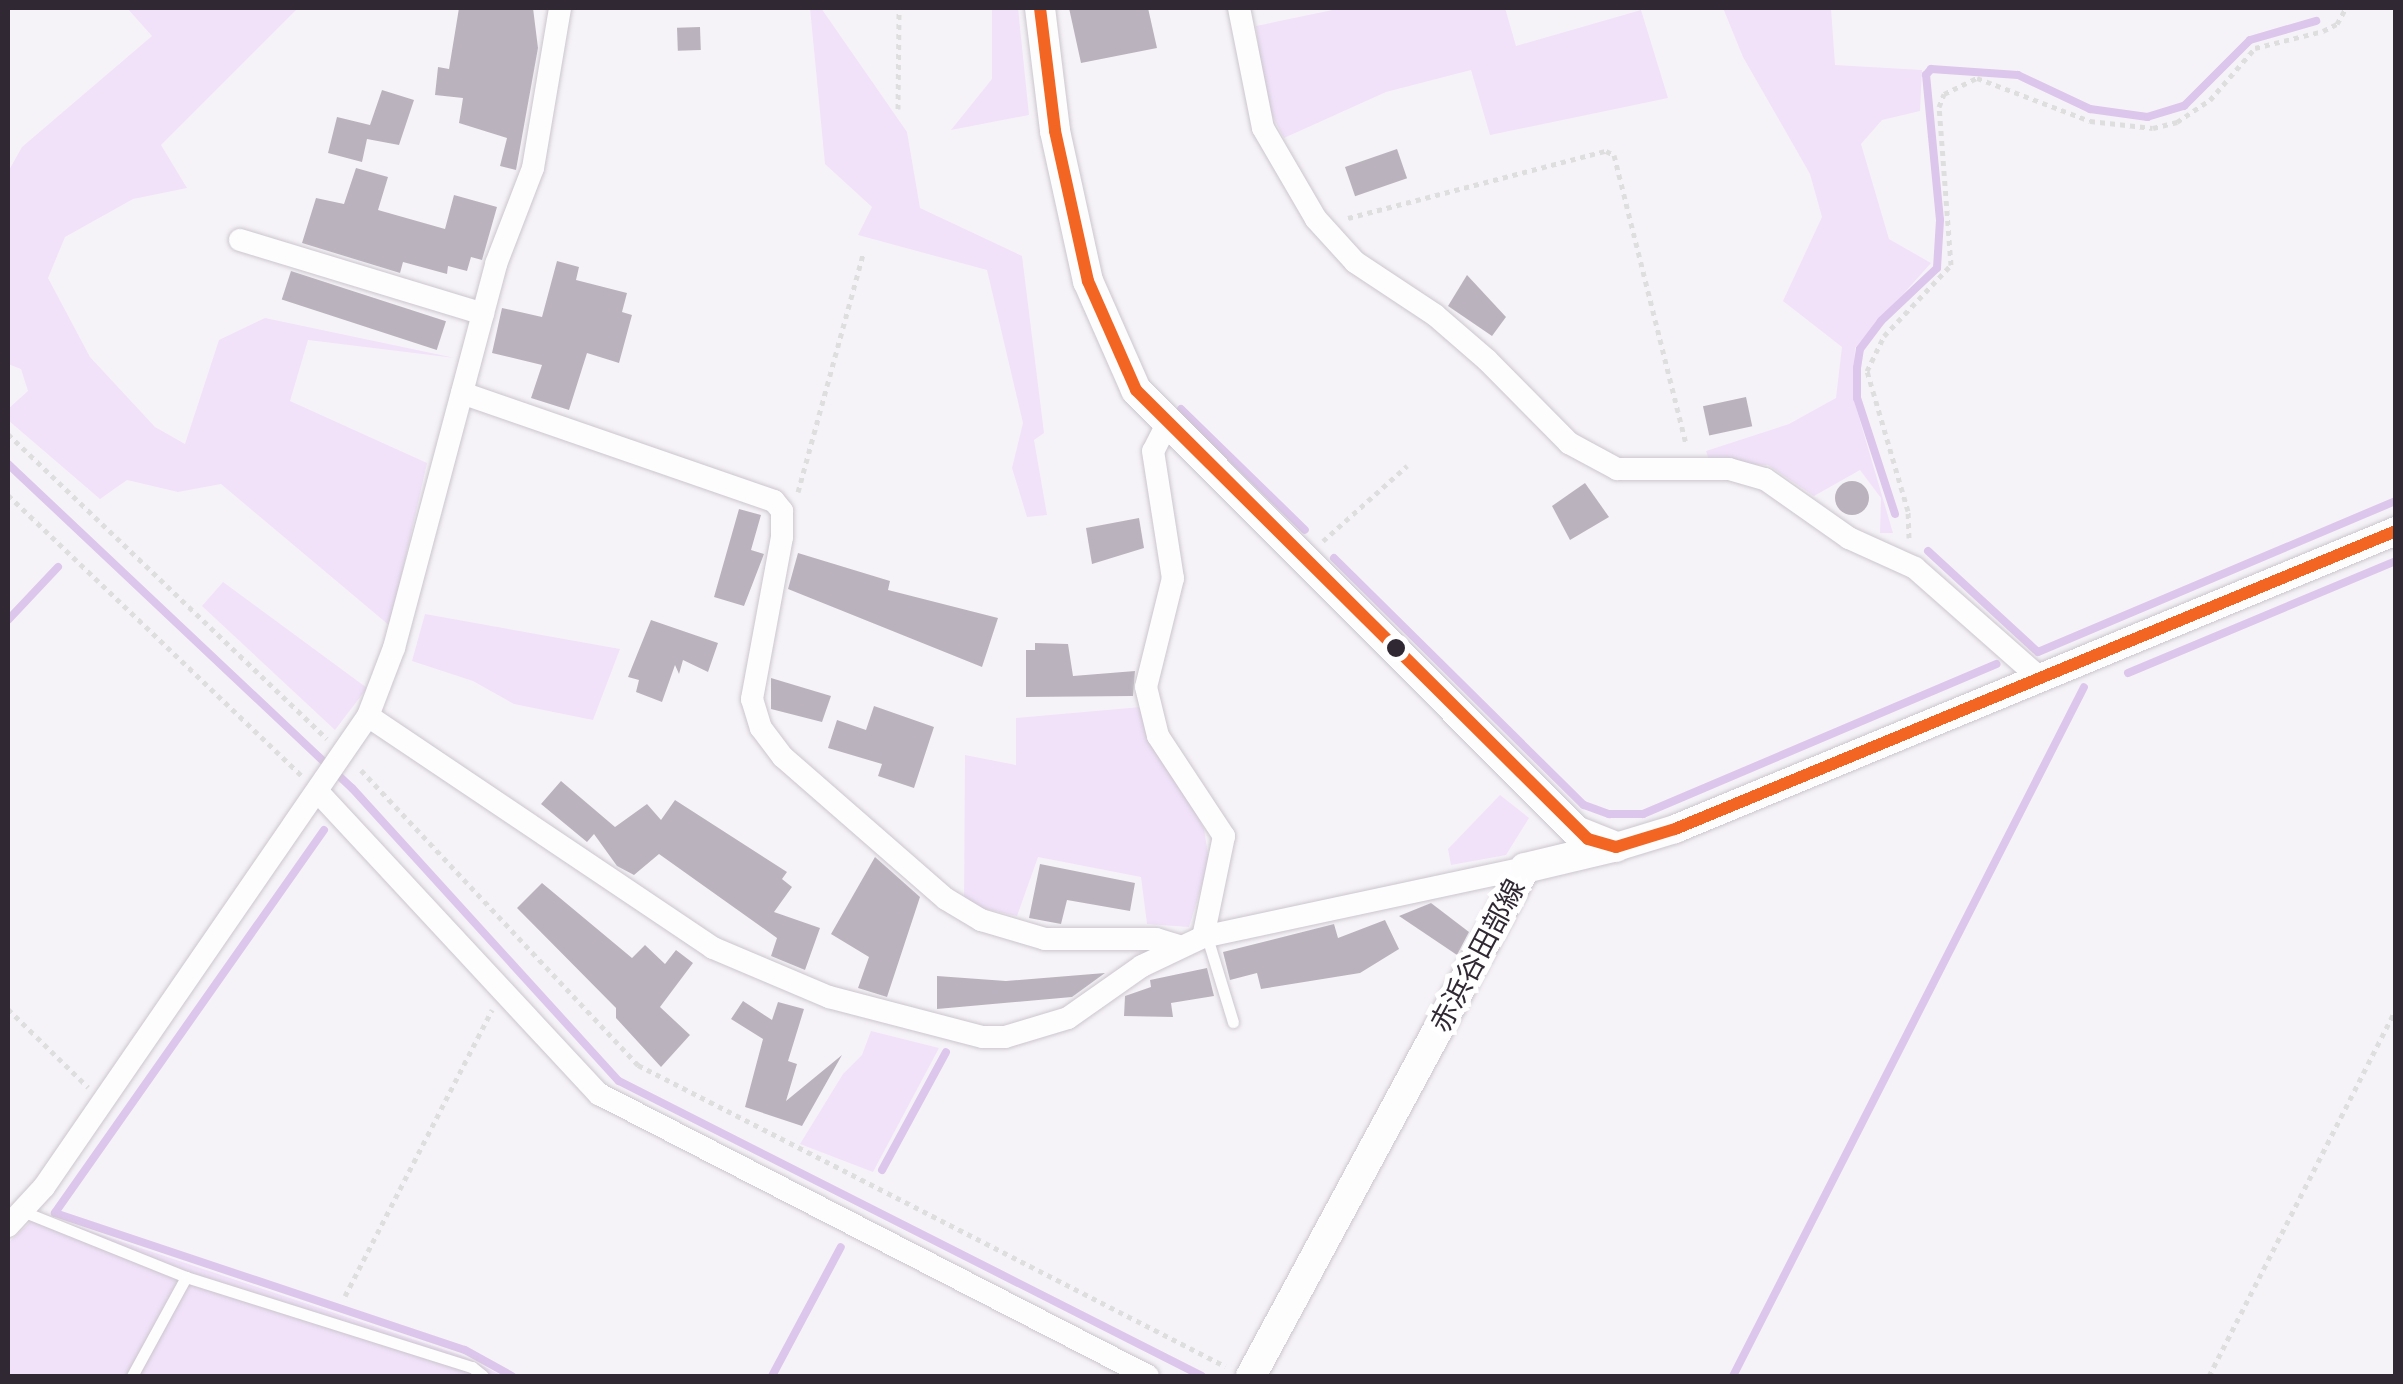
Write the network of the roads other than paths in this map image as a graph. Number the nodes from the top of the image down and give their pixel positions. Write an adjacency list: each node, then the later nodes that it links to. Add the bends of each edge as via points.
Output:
1 (560, 8): 5 (street, via 533,168)
2 (1040, 8): 7 (main road, via 1055,130 1088,281 1110,343)
3 (1239, 8): 9 (street, via 1264,128 1284,172 1322,225 1355,262 1435,315 1486,360 1568,443 1618,469 1729,470 1765,479 1849,538 1897,558)
4 (240, 240): 5 (street)
5 (483, 314): 6 (street)
6 (462, 393): 10 (street, via 394,648); 15 (street, via 760,491 782,511 774,593 752,699 761,728 784,757 946,899 982,920 1045,939 1156,938)
7 (1166, 426): 12 (main road, via 1576,831); 14 (street, via 1154,451 1173,578 1146,687 1158,736 1224,836)
8 (2396, 531): 9 (street)
9 (2042, 679): 12 (street, via 1675,829)
10 (368, 716): 11 (street); 15 (street, via 712,948 829,997 924,1024 983,1036 1034,1030 1068,1018)
11 (331, 773): 17 (street); 22 (street, via 502,990 599,1094)
12 (1616, 846): 13 (main road, 赤浜谷田部線)
13 (1525, 868): 14 (street); 19 (main road, 赤浜谷田部線)
14 (1205, 937): 15 (street); 16 (lane)
15 (1179, 946)
16 (1233, 1022)
17 (15, 1218): 18 (lane)
18 (186, 1277): 20 (lane); 21 (lane)
19 (1239, 1372)
20 (132, 1376)
21 (484, 1376)
22 (1148, 1376)

